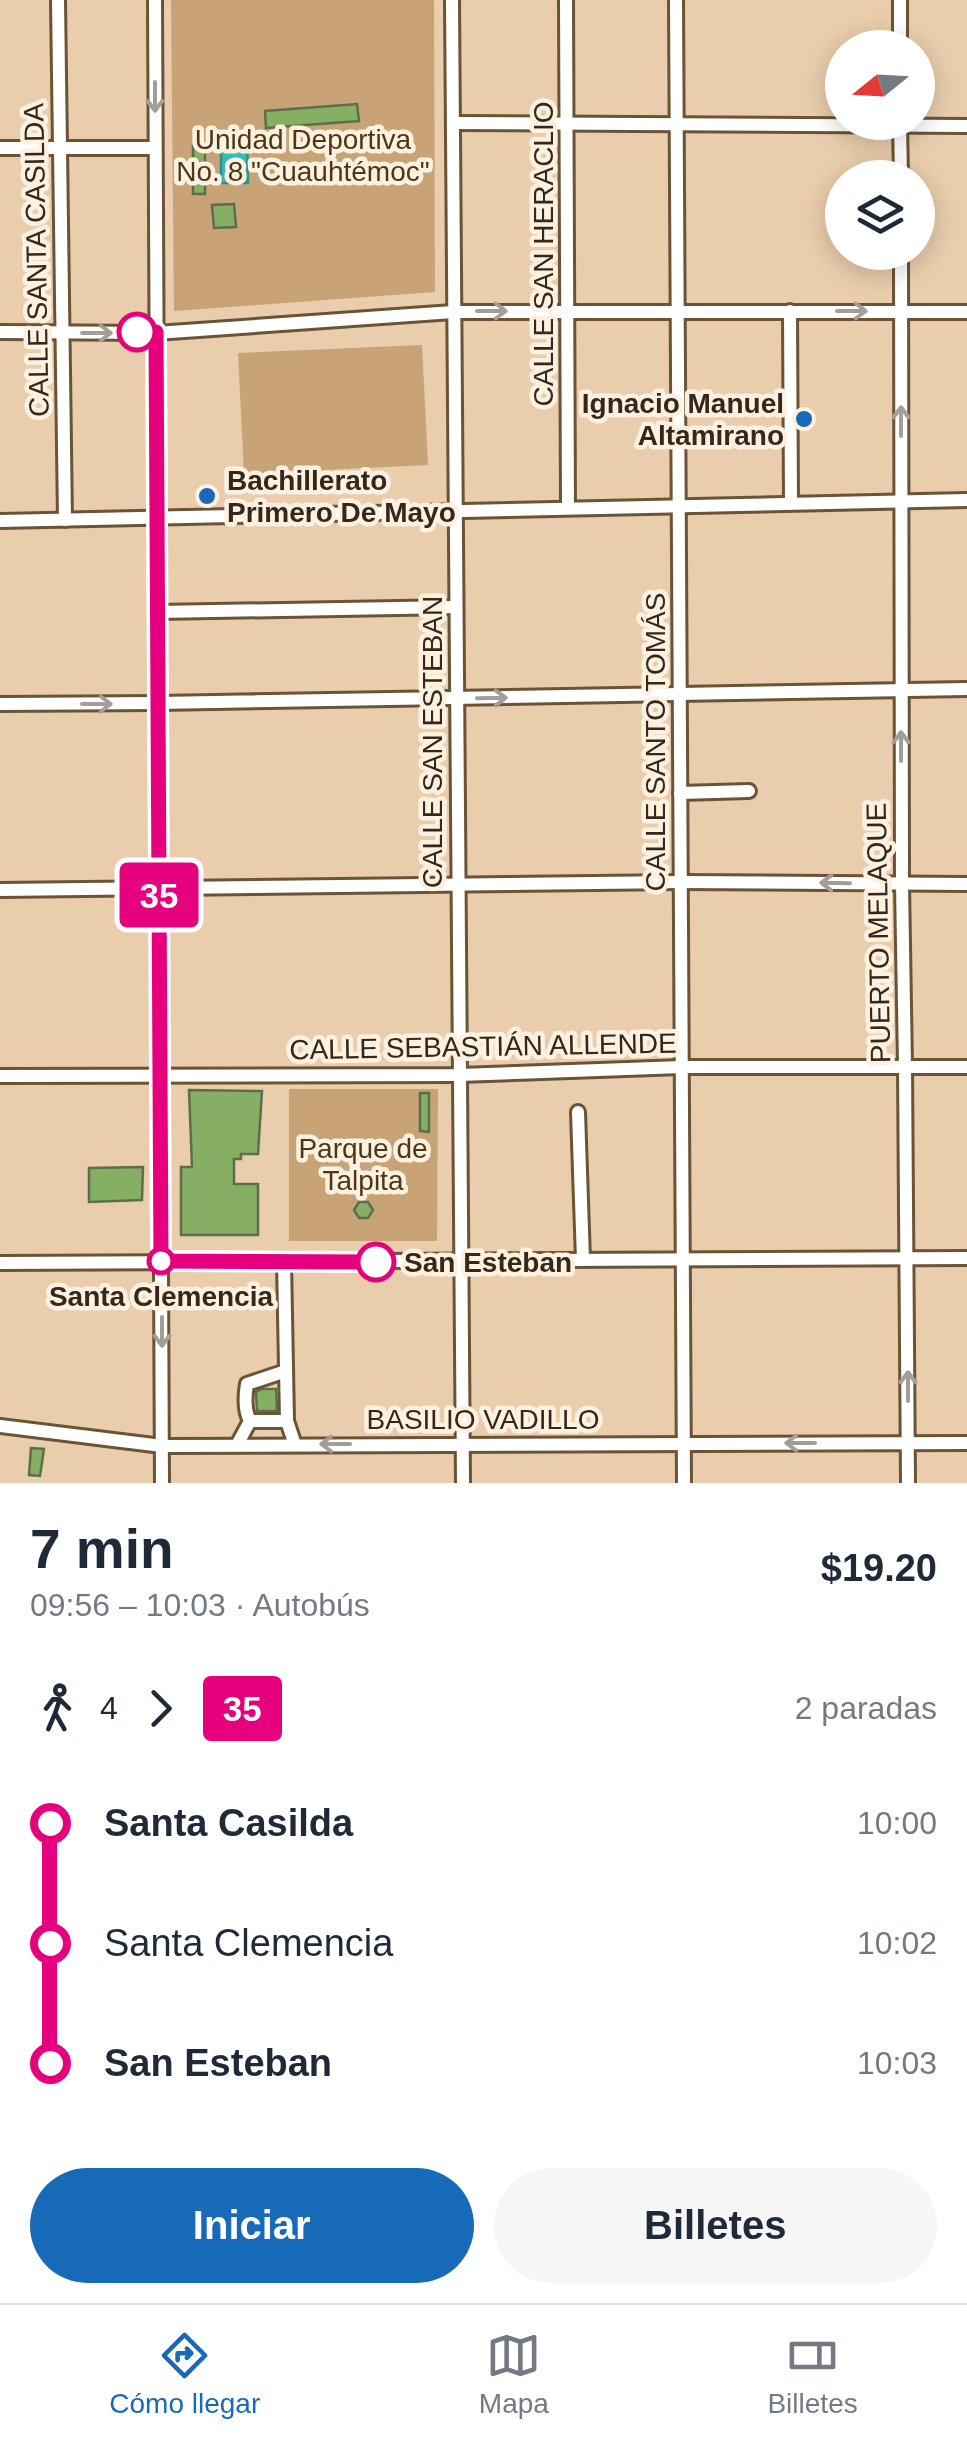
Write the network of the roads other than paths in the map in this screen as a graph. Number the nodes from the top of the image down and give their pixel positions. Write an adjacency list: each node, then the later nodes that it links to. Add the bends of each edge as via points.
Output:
1 (58, 0): 15 (street, CALLE SANTA CASILDA)
2 (155, 0): 16 (street, one-way to 16)
3 (452, 0): 8 (street, CALLE SAN ESTEBAN)
4 (566, 0): 9 (street, CALLE SAN HERACLIO)
5 (676, 0): 10 (street, CALLE SANTO TOMÁS)
6 (900, 0): 7 (street)
7 (900, 30)
8 (453, 124): 9 (street); 21 (street, CALLE SAN ESTEBAN)
9 (568, 124): 10 (street); 18 (street, CALLE SAN HERACLIO)
10 (677, 124): 11 (street); 19 (street, CALLE SANTO TOMÁS)
11 (825, 124)
12 (935, 125): 13 (street)
13 (967, 126)
14 (0, 148): 15 (street)
15 (60, 148): 16 (street); 26 (street, CALLE SANTA CASILDA)
16 (156, 148): 25 (street)
17 (901, 270): 22 (street, PUERTO MELAQUE)
18 (568, 311): 19 (street); 21 (street, one-way to 18); 31 (street, CALLE SAN HERACLIO)
19 (678, 311): 20 (street); 30 (street, CALLE SANTO TOMÁS)
20 (790, 311): 22 (street, one-way to 22); 29 (street)
21 (453, 312): 25 (street); 32 (street, CALLE SAN ESTEBAN)
22 (902, 312): 23 (street); 27 (street, PUERTO MELAQUE, one-way to 22)
23 (967, 312)
24 (0, 332): 26 (street)
25 (156, 332): 26 (street, one-way to 25); 33 (street)
26 (62, 333): 34 (street, CALLE SANTA CASILDA)
27 (901, 500): 28 (street); 29 (street); 38 (street, PUERTO MELAQUE)
28 (967, 500)
29 (791, 502): 30 (street)
30 (679, 505): 31 (street); 40 (street, CALLE SANTO TOMÁS)
31 (568, 508): 32 (street)
32 (455, 512): 33 (street); 36 (street, CALLE SAN ESTEBAN)
33 (157, 519): 34 (street); 37 (street)
34 (65, 520): 35 (street)
35 (0, 521)
36 (456, 607): 37 (street); 41 (street, CALLE SAN ESTEBAN)
37 (158, 612): 43 (street)
38 (901, 689): 39 (street); 40 (street); 48 (street, PUERTO MELAQUE, one-way to 38)
39 (967, 689)
40 (680, 695): 41 (street, one-way to 40); 45 (street, CALLE SANTO TOMÁS)
41 (457, 699): 43 (street); 47 (street, CALLE SAN ESTEBAN)
42 (0, 704): 43 (street, one-way to 43)
43 (158, 704): 50 (street)
44 (750, 791): 45 (street)
45 (680, 793): 46 (street, CALLE SANTO TOMÁS)
46 (681, 882): 47 (street); 48 (street, one-way to 46); 53 (street, CALLE SANTO TOMÁS)
47 (457, 884): 50 (street); 56 (street, CALLE SAN ESTEBAN)
48 (902, 884): 49 (street); 52 (street, PUERTO MELAQUE)
49 (967, 884)
50 (159, 888): 51 (street); 55 (street)
51 (0, 890)
52 (906, 1066): 53 (street, CALLE SEBASTIÁN ALLENDE); 54 (street, CALLE SEBASTIÁN ALLENDE); 59 (street, PUERTO MELAQUE)
53 (682, 1067): 56 (street, CALLE SEBASTIÁN ALLENDE); 61 (street, CALLE SANTO TOMÁS)
54 (967, 1067)
55 (160, 1075): 56 (street, CALLE SEBASTIÁN ALLENDE); 57 (street, CALLE SEBASTIÁN ALLENDE); 63 (street)
56 (459, 1075): 65 (street, CALLE SAN ESTEBAN)
57 (0, 1076)
58 (578, 1112): 62 (street)
59 (907, 1258): 60 (street); 61 (street); 72 (street, PUERTO MELAQUE, one-way to 59)
60 (967, 1258)
61 (682, 1259): 62 (street); 74 (street, CALLE SANTO TOMÁS)
62 (584, 1260): 65 (street)
63 (161, 1261): 64 (street); 66 (street); 77 (street, one-way to 77)
64 (284, 1261): 65 (street); 67 (street)
65 (460, 1262): 73 (street, CALLE SAN ESTEBAN)
66 (0, 1263)
67 (286, 1371): 68 (street, via 247,1384); 69 (street)
68 (250, 1421): 69 (street); 75 (street)
69 (287, 1421): 76 (street)
70 (0, 1426): 77 (street, BASILIO VADILLO)
71 (967, 1442): 72 (street, BASILIO VADILLO)
72 (908, 1443): 74 (street, BASILIO VADILLO, one-way to 74); 81 (street, PUERTO MELAQUE)
73 (462, 1444): 74 (street, BASILIO VADILLO); 76 (street, BASILIO VADILLO, one-way to 76); 79 (street, CALLE SAN ESTEBAN)
74 (684, 1444): 80 (street, CALLE SANTO TOMÁS)
75 (237, 1445): 76 (street, BASILIO VADILLO); 77 (street, BASILIO VADILLO)
76 (295, 1445)
77 (162, 1446): 78 (street)
78 (162, 1483)
79 (463, 1483)
80 (684, 1483)
81 (908, 1483)

